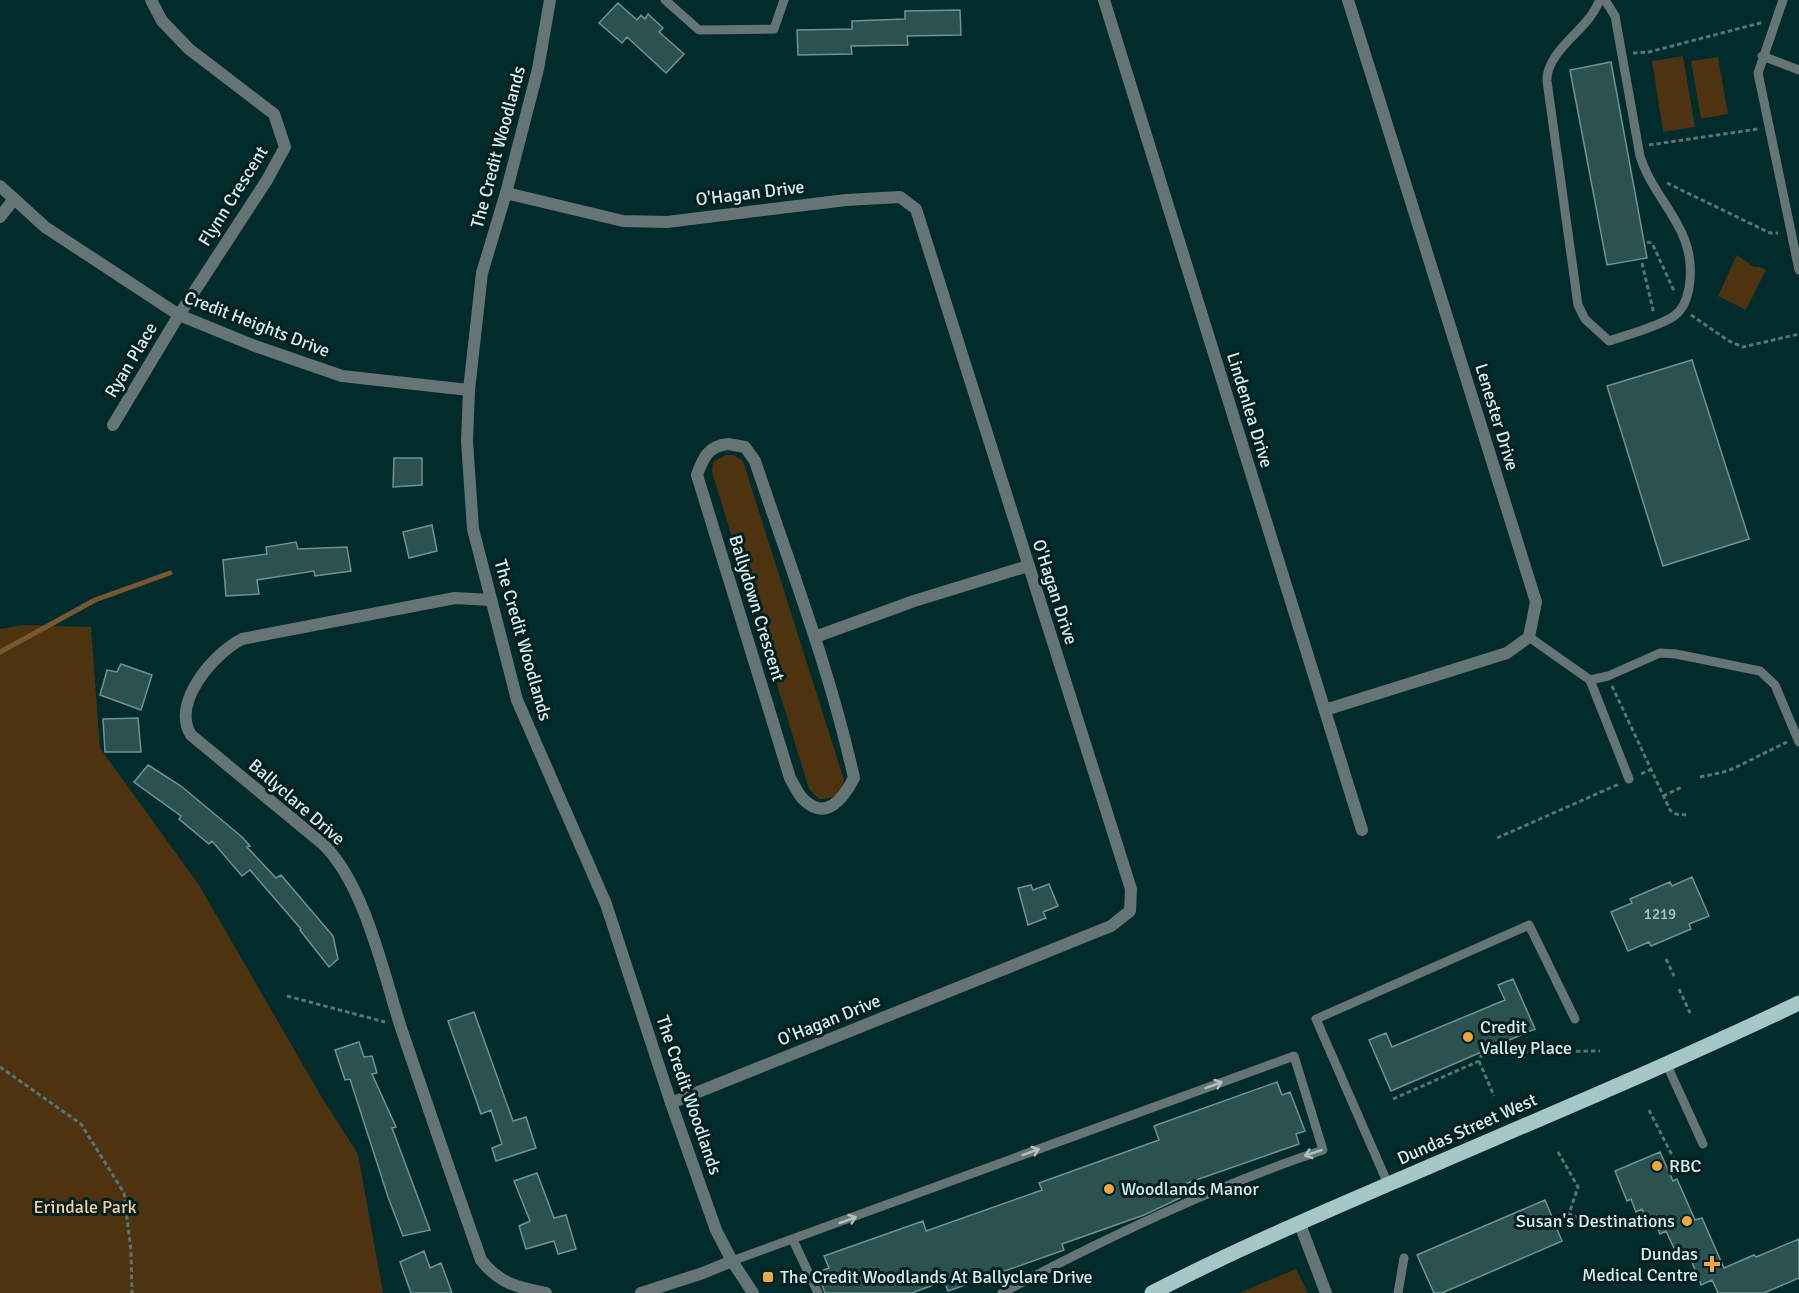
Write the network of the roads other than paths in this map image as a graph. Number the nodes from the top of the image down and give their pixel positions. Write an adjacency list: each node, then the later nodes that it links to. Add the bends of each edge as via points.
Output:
1 (151, 0): 17 (street, Flynn Crescent, via 162,21 189,49 274,114 285,147)
2 (550, 0): 13 (street, The Credit Woodlands, via 538,69)
3 (665, 0): 4 (lane, via 699,30 774,29)
4 (784, 0)
5 (1104, 0): 25 (street, Lindenlea Drive)
6 (1348, 0): 22 (street, Lenester Drive, via 1536,602)
7 (1600, 0): 8 (lane, via 1546,74 1578,306 1585,320 1609,341 1672,318 1683,306 1689,264 1679,224 1644,167 1615,16)
8 (1605, 0)
9 (1783, 0): 10 (lane)
10 (1762, 56): 11 (lane); 16 (lane, via 1758,73)
11 (1799, 70)
12 (0, 186): 14 (street, Credit Heights Drive)
13 (506, 193): 18 (street, The Credit Woodlands, via 483,273); 20 (street, O'Hagan Drive, via 623,220 667,222 900,197 916,209)
14 (14, 199): 15 (street); 17 (street, Credit Heights Drive, via 45,227)
15 (0, 217)
16 (1799, 270)
17 (179, 315): 18 (street, Credit Heights Drive, via 342,376); 19 (street, Ryan Place)
18 (469, 390): 21 (street, The Credit Woodlands, via 467,441 473,529)
19 (113, 425)
20 (1028, 566): 23 (street); 32 (street, O'Hagan Drive, via 1131,889 1130,911 1111,926)
21 (491, 600): 32 (street, The Credit Woodlands, via 517,700 606,904); 39 (street, Ballyclare Drive, via 455,598 242,639 219,655 187,702 184,715 191,735 324,845 342,866 373,939 481,1260 495,1276 512,1286)
22 (1529, 637): 24 (lane); 25 (street, via 1507,653)
23 (814, 638): 23 (street, Ballydown Crescent, via 755,461 745,447 715,446 703,459 697,475 790,778 802,798 814,807 830,808 844,798 854,778)
24 (1590, 680): 26 (lane, via 1660,653 1760,671 1775,685); 27 (lane)
25 (1325, 710): 28 (street, Lindenlea Drive)
26 (1798, 740)
27 (1629, 779)
28 (1362, 830)
29 (1799, 1003): 31 (main road, Dundas Street West)
30 (1575, 1019): 34 (lane, via 1529,925 1316,1019)
31 (1666, 1063): 33 (lane); 34 (main road, Dundas Street West)
32 (671, 1103): 38 (street, The Credit Woodlands, via 716,1230)
33 (1703, 1144)
34 (1388, 1184): 35 (main road, Dundas Street West)
35 (1299, 1222): 44 (main road, Dundas Street West); 45 (street)
36 (793, 1240): 38 (lane); 42 (lane); 43 (lane, one-way to 43, via 1294,1056 1323,1150 1262,1171 1081,1251)
37 (1404, 1258): 46 (lane)
38 (732, 1261): 40 (street); 41 (street, The Credit Woodlands)
39 (546, 1293)
40 (640, 1293)
41 (753, 1293)
42 (818, 1293)
43 (1002, 1293)
44 (1152, 1293)
45 (1326, 1293)
46 (1398, 1293)

